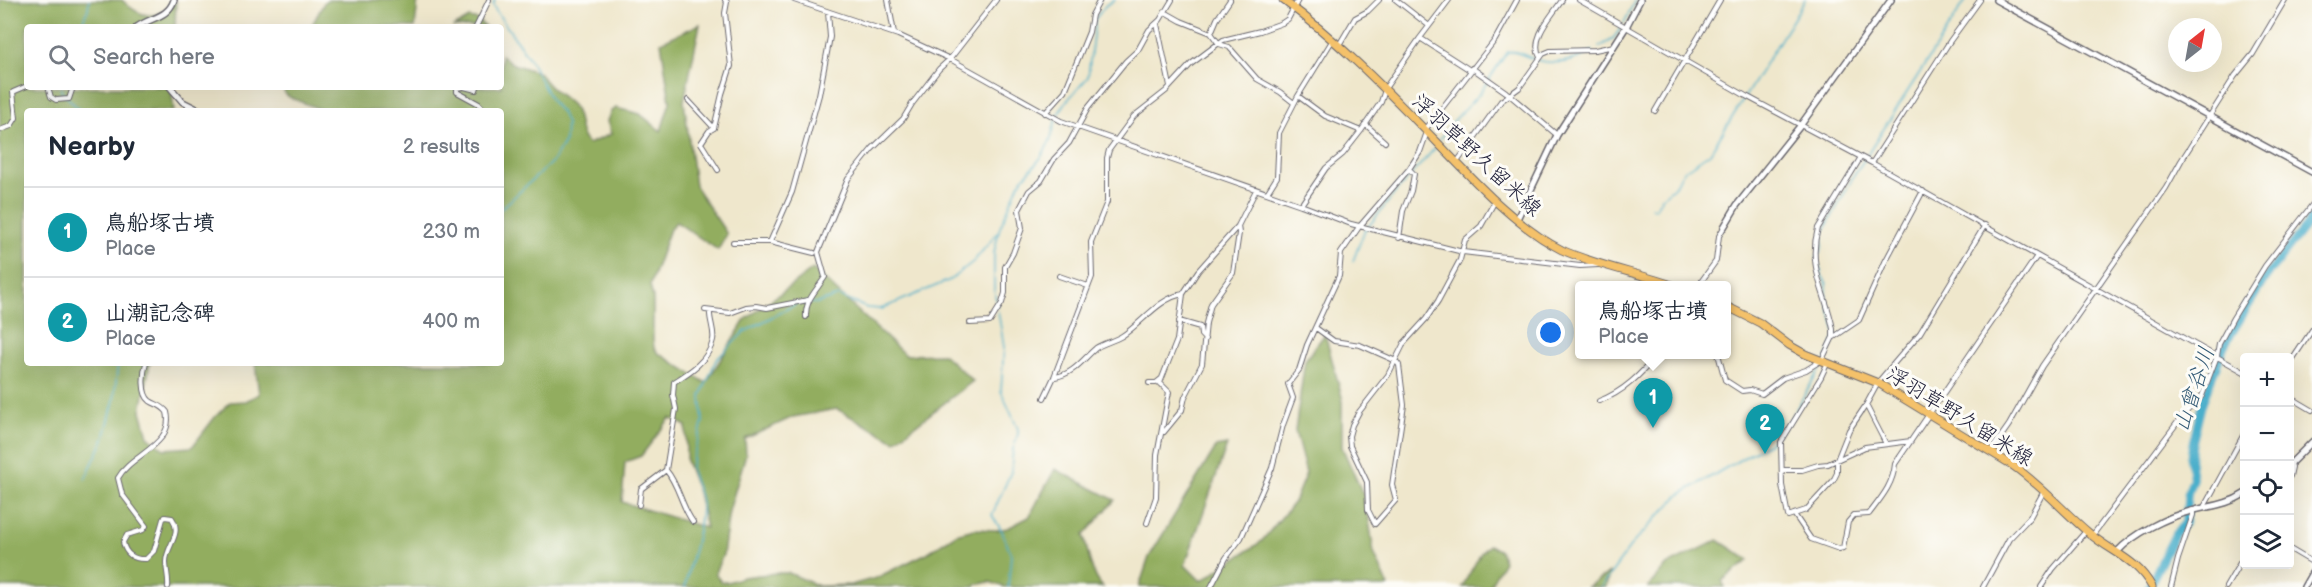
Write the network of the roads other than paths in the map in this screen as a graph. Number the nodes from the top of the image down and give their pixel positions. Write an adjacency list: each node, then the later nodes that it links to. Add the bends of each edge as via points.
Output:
1 (174, 0): 29 (street, via 163,16)
2 (489, 0): 30 (street)
3 (725, 0): 64 (street, via 730,66)
4 (794, 0): 27 (street)
5 (888, 0): 34 (street)
6 (996, 0): 41 (street)
7 (1101, 0): 59 (street, via 1065,91)
8 (1172, 0): 28 (street)
9 (1230, 0): 35 (street)
10 (1283, 0): 25 (main road, 浮羽草野久留米線)
11 (1298, 0): 25 (street)
12 (1369, 0): 26 (street)
13 (1379, 0): 26 (street)
14 (1396, 0): 32 (street)
15 (1449, 0): 32 (street)
16 (1517, 0): 44 (street, via 1499,34)
17 (1562, 0): 42 (street, via 1539,36)
18 (1579, 0): 33 (street)
19 (1640, 0): 33 (street)
20 (1720, 0): 43 (street)
21 (1891, 0): 62 (street)
22 (1980, 0): 73 (street)
23 (1996, 0): 60 (street)
24 (2285, 0): 60 (street)
25 (1294, 8): 37 (main road, 浮羽草野久留米線); 38 (street, via 1282,23)
26 (1371, 8): 40 (street, via 1356,18)
27 (828, 12): 34 (street); 90 (street, via 830,37 819,95 792,192)
28 (1165, 12): 31 (street); 35 (street)
29 (142, 24)
30 (477, 24)
31 (1156, 24): 45 (street); 63 (street)
32 (1428, 25): 36 (street)
33 (1624, 26): 39 (street); 43 (street)
34 (894, 33): 41 (street)
35 (1211, 33): 38 (street)
36 (1419, 38): 44 (street); 51 (street)
37 (1332, 40): 40 (main road, 浮羽草野久留米線); 53 (street)
38 (1219, 44): 45 (street, via 1186,67); 55 (street, via 1229,47 1257,79)
39 (1615, 45): 42 (street, via 1595,50 1550,51); 68 (street)
40 (1339, 46): 51 (main road, 浮羽草野久留米線)
41 (950, 59): 59 (street); 101 (street, via 903,119 848,179 818,252 825,277)
42 (1539, 60): 52 (street, via 1520,88)
43 (1683, 60): 58 (street); 62 (street)
44 (1471, 69): 52 (street); 67 (street)
45 (1170, 86): 69 (street, via 1134,116)
46 (24, 87): 65 (street, via 13,92 16,118)
47 (49, 90): 48 (street, via 51,97 62,100 69,99)
48 (72, 90)
49 (173, 90): 56 (street)
50 (458, 90): 57 (street)
51 (1385, 91): 61 (street); 67 (main road, 浮羽草野久留米線)
52 (1509, 95): 68 (street); 72 (street)
53 (1298, 96): 55 (street); 66 (street, via 1325,116)
54 (688, 100): 64 (street)
55 (1294, 103): 79 (street, via 1279,133 1277,177)
56 (195, 108)
57 (483, 108)
58 (1655, 111)
59 (1045, 113): 63 (street)
60 (2211, 116): 76 (street); 99 (street)
61 (1365, 124): 66 (street); 70 (street)
62 (1800, 126): 71 (street); 87 (street)
63 (1077, 127): 69 (street); 105 (street, via 1041,181 1029,190 1019,210 1022,228 1005,267 1002,303 990,322)
64 (714, 128): 74 (street, via 701,143)
65 (0, 130)
66 (1361, 131): 81 (street, via 1326,168)
67 (1426, 131): 72 (main road, 浮羽草野久留米線); 75 (street)
68 (1557, 135): 83 (street)
69 (1117, 139): 77 (street); 98 (street, via 1107,158 1107,202 1090,242 1093,267)
70 (1385, 142)
71 (1861, 157): 73 (street); 108 (street, via 1818,228 1815,240 1815,267)
72 (1457, 163): 80 (main road, 浮羽草野久留米線)
73 (1872, 163): 78 (street)
74 (718, 170)
75 (1412, 172): 86 (street); 88 (street)
76 (2312, 172)
77 (1256, 190): 79 (street); 85 (street)
78 (1923, 191): 84 (street); 108 (street, via 1859,320)
79 (1267, 193): 81 (street)
80 (1496, 201): 83 (main road, 浮羽草野久留米線); 92 (street, via 1481,226 1465,240)
81 (1301, 205): 86 (street)
82 (2312, 205): 111 (street, via 2265,266 2222,338)
83 (1517, 219): 94 (main road, 浮羽草野久留米線, via 1562,249)
84 (1985, 225): 93 (street); 121 (street, via 1920,333)
85 (1238, 226): 100 (street); 109 (street, via 1233,273 1211,304)
86 (1359, 227): 88 (street); 106 (street, via 1341,253 1339,276)
87 (1724, 227): 97 (street, via 1716,261)
88 (1399, 238): 92 (street)
89 (733, 242): 90 (street)
90 (770, 242): 91 (street)
91 (814, 252)
92 (1463, 252): 94 (street, via 1580,266); 114 (street, via 1450,281 1426,319 1404,343)
93 (2037, 256): 99 (street); 127 (street)
94 (1599, 264): 96 (main road, 浮羽草野久留米線)
95 (1059, 276): 98 (street)
96 (1661, 281)
97 (1701, 281)
98 (1088, 286): 118 (street)
99 (2095, 289): 111 (street); 133 (street)
100 (1183, 294): 104 (street); 118 (street, via 1170,297 1141,323 1097,347 1076,367)
101 (808, 300): 103 (street); 136 (street, via 767,308 746,307 730,313 707,311 714,339 702,361 674,382 676,409)
102 (1731, 309): 115 (main road, 浮羽草野久留米線, via 1767,327 1795,349)
103 (806, 317)
104 (1179, 321): 109 (street, via 1200,327); 119 (street, via 1177,340)
105 (970, 323)
106 (1316, 328): 114 (street, via 1334,341 1360,345); 154 (street, via 1299,370 1288,384 1293,398 1275,461 1241,538)
107 (2312, 330): 110 (street)
108 (1833, 337): 115 (street)
109 (1205, 339): 128 (street, via 1202,363 1182,410)
110 (2294, 356)
111 (2218, 357): 117 (street); 146 (street, via 2201,398)
112 (1654, 359): 124 (street, via 1619,392)
113 (1719, 359): 115 (street, via 1725,380 1742,391 1762,394 1783,378)
114 (1396, 361): 114 (street, via 1359,412 1348,436 1366,482 1368,510 1375,524 1396,500 1392,485 1404,405 1402,375)
115 (1825, 361): 121 (main road, 浮羽草野久留米線); 137 (street, via 1821,377 1781,442)
116 (146, 366): 153 (street, via 146,395 164,408 168,423 162,438 118,478 122,494 146,526 126,535 123,542 128,553 146,559 154,551 163,519 172,519 176,532 166,558)
117 (2240, 370)
118 (1054, 377): 122 (street)
119 (1161, 379): 120 (street); 128 (street, via 1169,392)
120 (1149, 383)
121 (1878, 383): 125 (street); 127 (main road, 浮羽草野久留米線)
122 (1044, 398)
123 (2294, 400): 126 (street)
124 (1599, 401)
125 (1866, 405): 132 (street); 134 (street, via 1849,430)
126 (2312, 410)
127 (1928, 414): 129 (street); 133 (main road, 浮羽草野久留米線)
128 (1163, 433): 145 (street, via 1157,455 1156,497)
129 (1913, 438): 132 (street); 143 (street, via 1894,465 1894,478 1869,514 1854,515 1848,522 1843,548 1811,539)
130 (2240, 441): 141 (street)
131 (2312, 442): 135 (street)
132 (1886, 444): 134 (street, via 1865,447)
133 (1990, 452): 138 (main road, 浮羽草野久留米線)
134 (1837, 460): 137 (street, via 1802,470); 143 (street, via 1833,481 1806,510)
135 (2293, 461)
136 (666, 470): 140 (street, via 641,489); 144 (street)
137 (1782, 470): 143 (street, via 1788,516)
138 (2044, 491): 146 (main road, 浮羽草野久留米線); 155 (street, via 2030,517 2009,539)
139 (2240, 496): 141 (street)
140 (639, 505)
141 (2204, 507): 142 (street)
142 (2189, 511): 147 (street, via 2130,539); 158 (street)
143 (1794, 514)
144 (693, 522)
145 (1147, 523)
146 (2089, 533): 147 (main road, 浮羽草野久留米線); 156 (street)
147 (2117, 552): 152 (main road, 浮羽草野久留米線, via 2136,565)
148 (2294, 552): 149 (street)
149 (2312, 562)
150 (2240, 563): 159 (street)
151 (2312, 573): 160 (street)
152 (2150, 584): 157 (street)
153 (168, 587)
154 (1211, 587)
155 (1983, 587)
156 (2041, 587)
157 (2142, 587)
158 (2171, 587)
159 (2226, 587)
160 (2304, 587)

